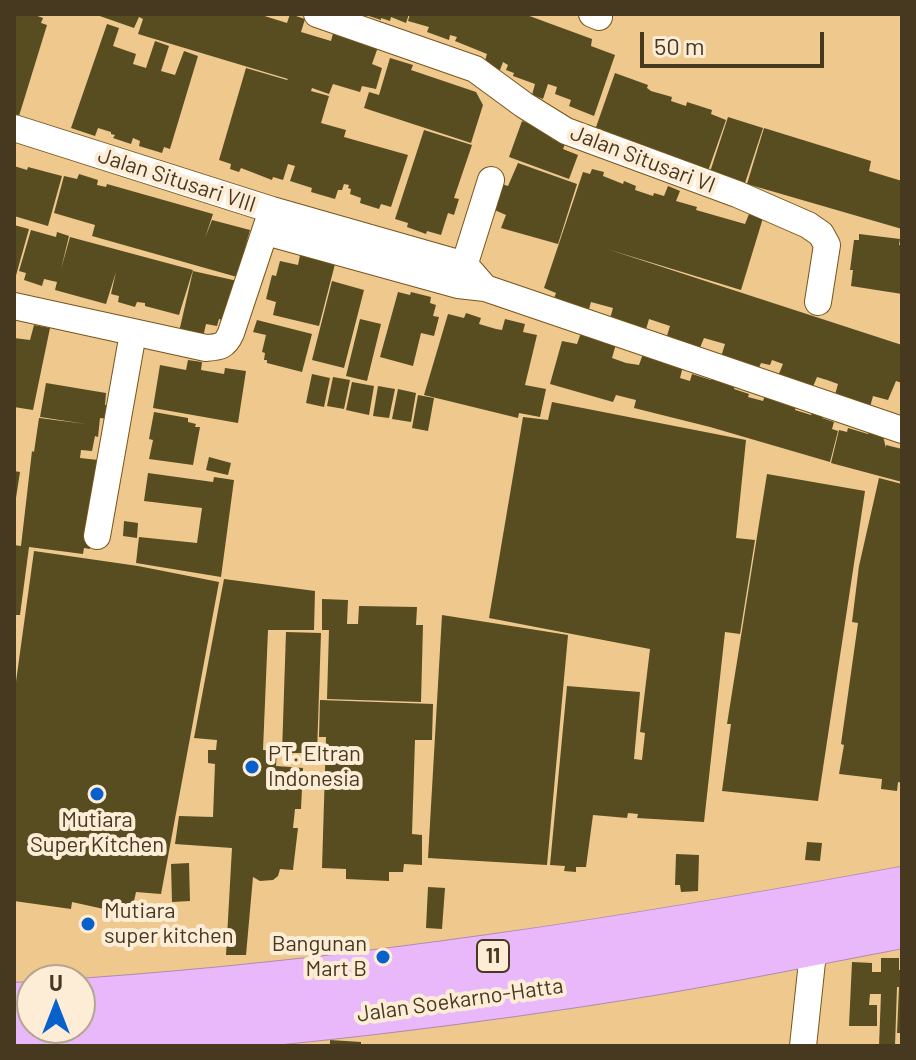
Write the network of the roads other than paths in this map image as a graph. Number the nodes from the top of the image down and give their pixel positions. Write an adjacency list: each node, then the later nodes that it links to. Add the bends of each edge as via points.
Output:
1 (317, 14): 6 (street, Jalan Situsari VI, via 475,69 566,131 808,225 827,245)
2 (14, 128): 4 (street, Jalan Situsari VIII)
3 (491, 180): 5 (street)
4 (269, 221): 5 (street); 8 (street, Jalan Situsari VIII, via 222,347)
5 (469, 279): 9 (street)
6 (818, 302)
7 (14, 306): 8 (street, Jalan Situsari VIII)
8 (133, 333): 10 (street)
9 (902, 428)
10 (97, 536)
11 (902, 889): 14 (highway, Jalan Soekarno-Hatta / 11, via 565,947)
12 (902, 926): 13 (highway, Jalan Soekarno-Hatta / 11)
13 (814, 943): 15 (highway, Jalan Soekarno-Hatta / 11); 17 (street)
14 (96, 1000)
15 (254, 1036): 16 (highway, Jalan Soekarno-Hatta / 11)
16 (14, 1044)
17 (803, 1046)

